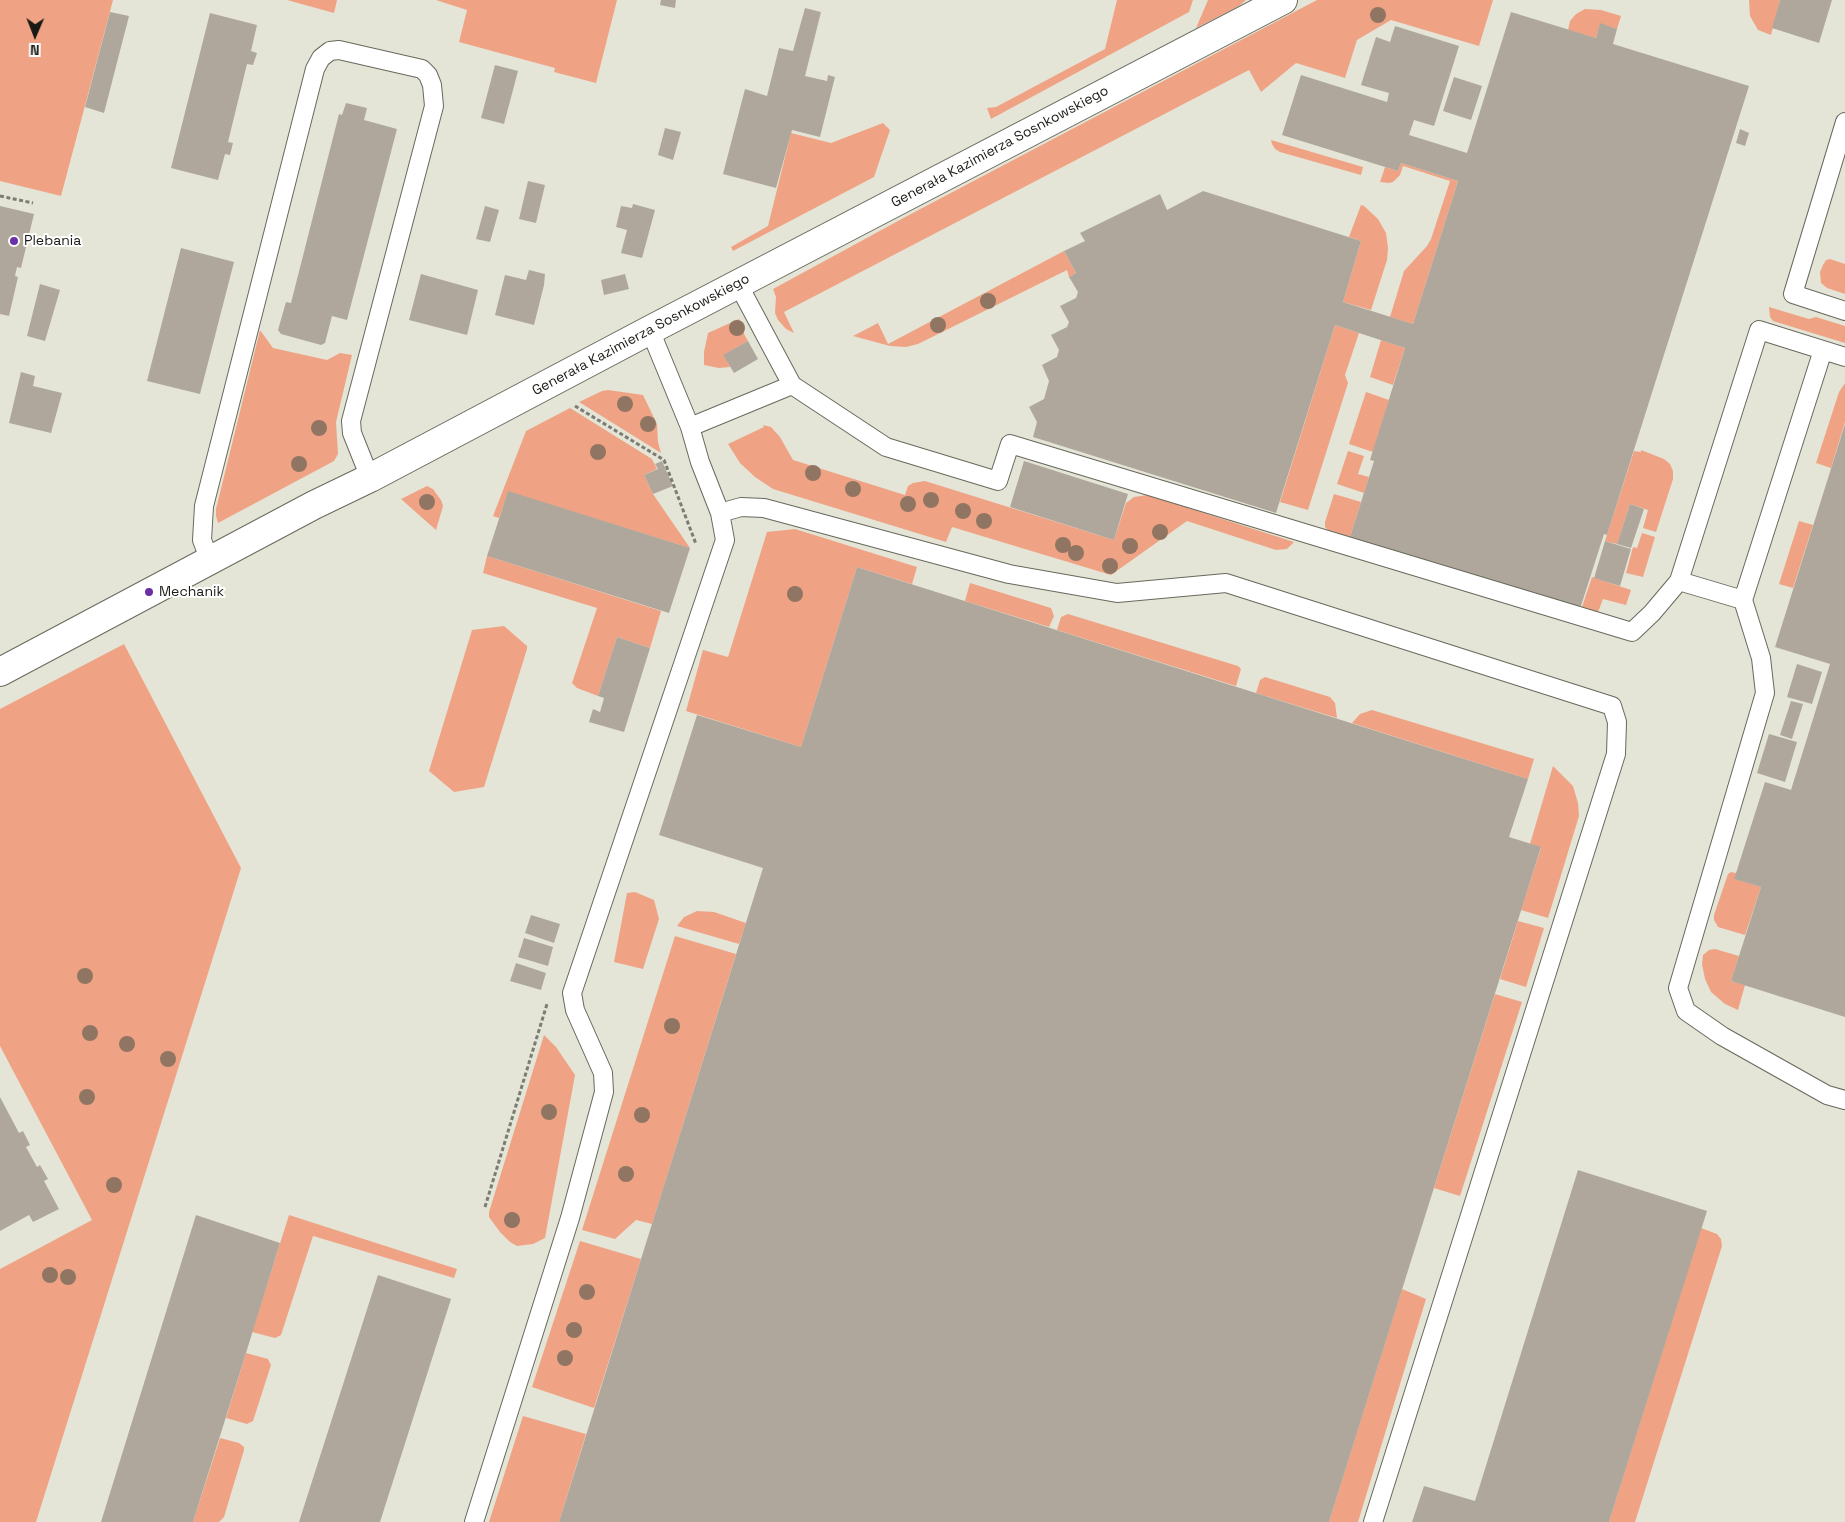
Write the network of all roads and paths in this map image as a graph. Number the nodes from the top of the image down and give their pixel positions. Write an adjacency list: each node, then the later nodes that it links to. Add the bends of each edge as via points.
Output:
1 (1283, 0): 5 (street, Generała Kazimierza Sosnkowskiego)
2 (1845, 122): 6 (lane, via 1794,294)
3 (0, 196): 4 (path)
4 (33, 203)
5 (738, 284): 7 (street, Generała Kazimierza Sosnkowskiego); 10 (lane)
6 (1845, 311)
7 (650, 330): 12 (lane); 13 (street, Generała Kazimierza Sosnkowskiego)
8 (1823, 350): 9 (lane); 17 (lane, via 1758,330); 18 (lane)
9 (1845, 357)
10 (792, 385): 12 (lane); 17 (lane, via 886,447 998,481 1010,444 1632,632)
11 (573, 404): 15 (path, via 664,460)
12 (690, 427): 14 (lane)
13 (370, 478): 16 (street, Generała Kazimierza Sosnkowskiego); 16 (lane, via 352,433 351,421 434,106 432,85 422,69 339,50 321,58 314,69 204,506 202,540)
14 (720, 513): 23 (lane, via 725,540 572,993 575,1010 603,1073 604,1092 570,1218); 24 (lane, via 740,507 764,508 1009,574 1117,593 1226,583 1612,706 1616,722 1616,754)
15 (698, 548)
16 (210, 561): 19 (street, Generała Kazimierza Sosnkowskiego)
17 (1678, 581): 18 (lane)
18 (1743, 600): 21 (lane, via 1761,658 1765,693 1678,988 1686,1011 1722,1036 1827,1095)
19 (0, 672)
20 (548, 999): 22 (path)
21 (1845, 1100)
22 (485, 1207)
23 (474, 1522)
24 (1373, 1522)

